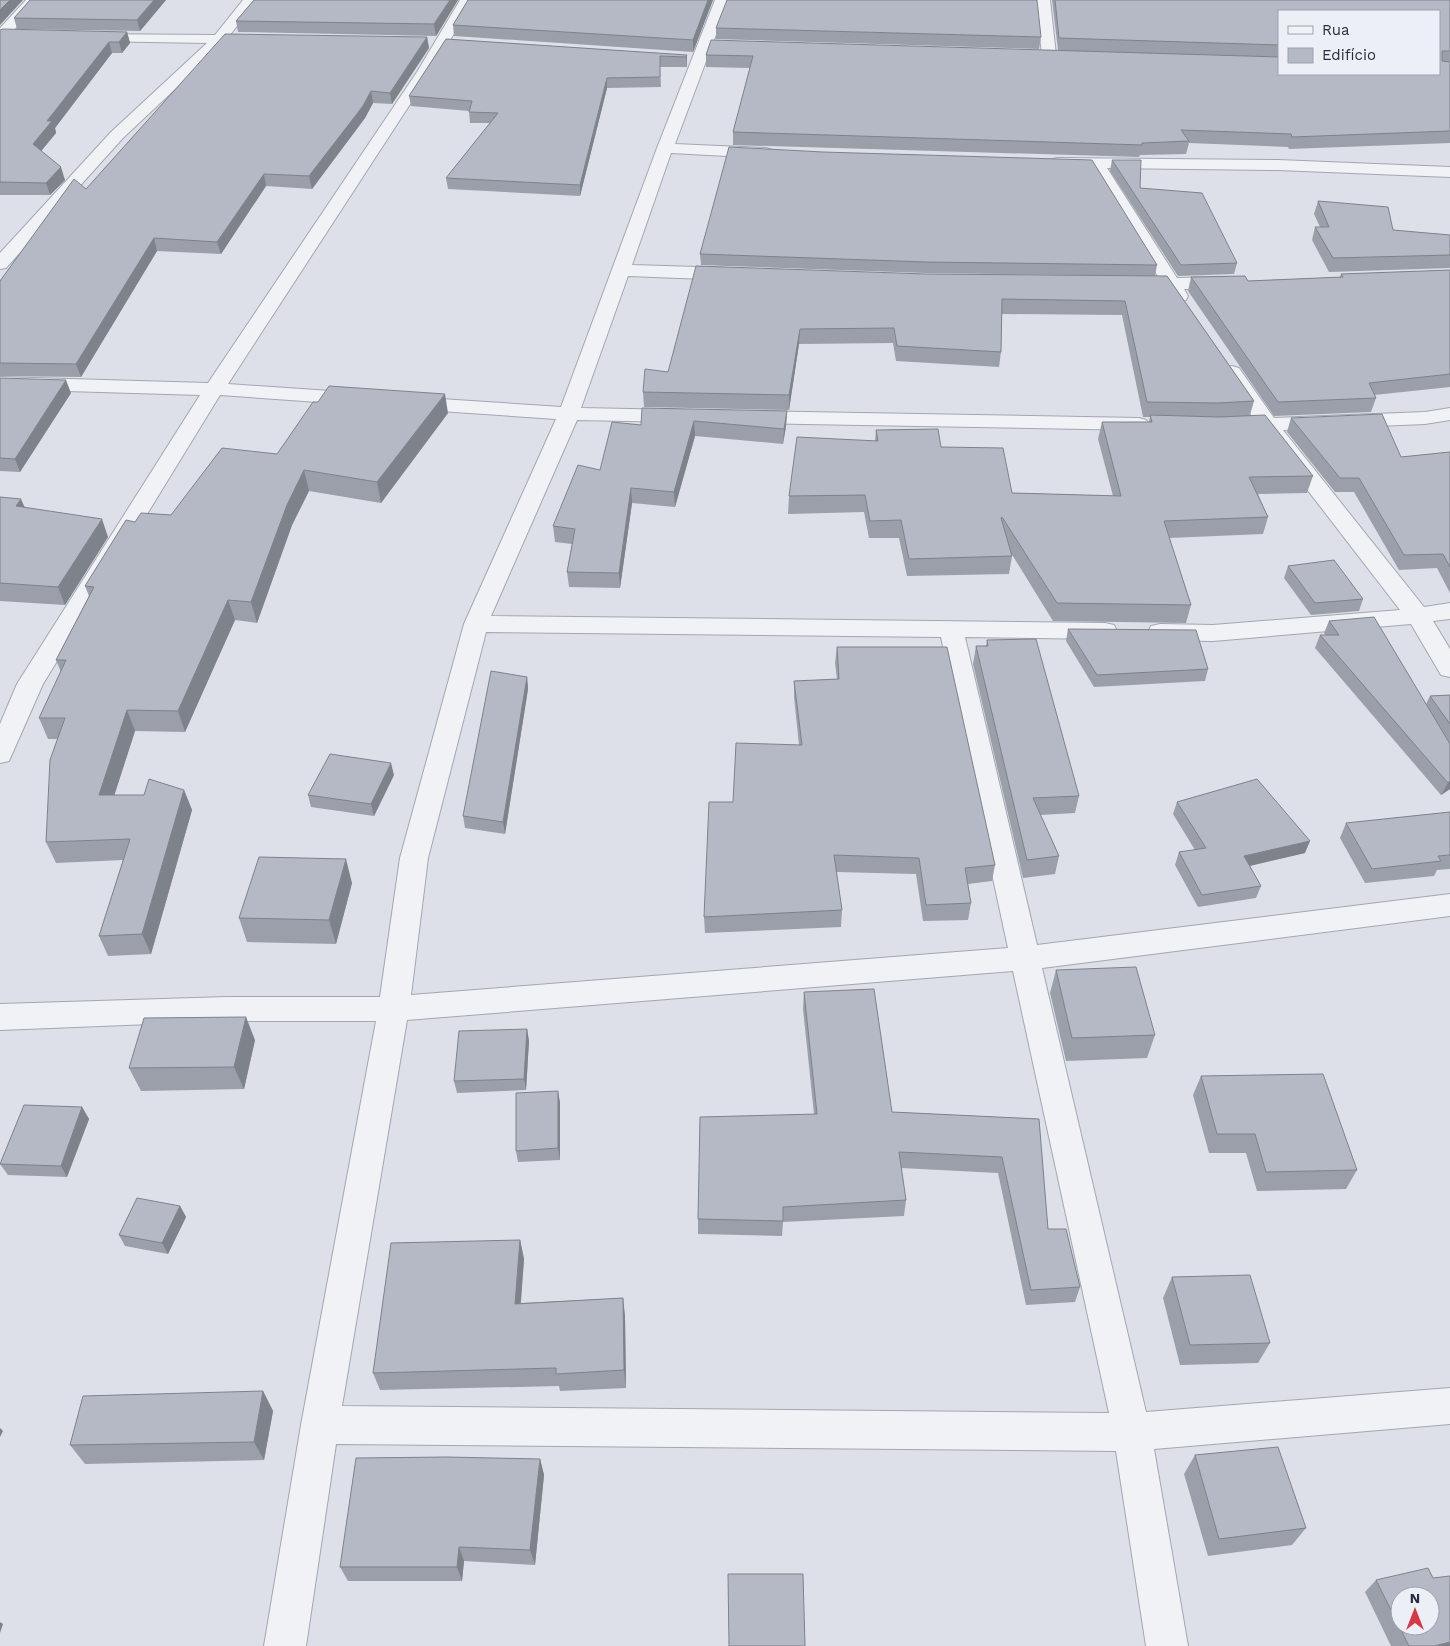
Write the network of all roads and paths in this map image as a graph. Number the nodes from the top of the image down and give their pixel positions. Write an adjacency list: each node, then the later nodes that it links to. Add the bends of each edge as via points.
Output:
1 (34, 0): 7 (street)
2 (250, 0): 9 (street)
3 (467, 0): 26 (street, via 332,214)
4 (722, 0): 12 (street)
5 (1043, 0): 11 (street, via 1044,55)
6 (22, 35): 7 (street)
7 (1, 36)
8 (82, 37): 9 (street)
9 (219, 40): 10 (street); 17 (street, via 117,135)
10 (267, 40)
11 (1068, 56)
12 (665, 148): 13 (street); 18 (street)
13 (784, 154)
14 (1040, 162): 15 (street)
15 (1096, 164): 16 (street, via 1278,165); 22 (street)
16 (1450, 172)
17 (0, 264)
18 (622, 270): 19 (street); 27 (street)
19 (749, 274)
20 (1240, 282): 22 (street)
21 (1122, 284): 22 (street)
22 (1171, 284): 23 (street)
23 (1193, 316)
24 (1220, 355): 32 (street)
25 (0, 383): 26 (street)
26 (214, 389): 27 (street); 39 (street, via 30,684)
27 (570, 414): 29 (street); 36 (street)
28 (1450, 414): 32 (street)
29 (696, 416)
30 (725, 417): 31 (street)
31 (1156, 424)
32 (1268, 425): 33 (street); 35 (street)
33 (1214, 426)
34 (1450, 611): 35 (street)
35 (1418, 616): 37 (street, via 1213,633); 38 (street)
36 (476, 624): 37 (street); 42 (street, via 414,858)
37 (951, 629): 41 (street)
38 (1450, 669)
39 (0, 754)
40 (1450, 904): 41 (street)
41 (1026, 958): 42 (street); 46 (street)
42 (394, 1009): 43 (street, via 227,1009); 45 (street)
43 (0, 1016)
44 (1450, 1406): 46 (street)
45 (320, 1425): 46 (street); 47 (street)
46 (1132, 1432): 48 (street)
47 (285, 1646)
48 (1167, 1646)

